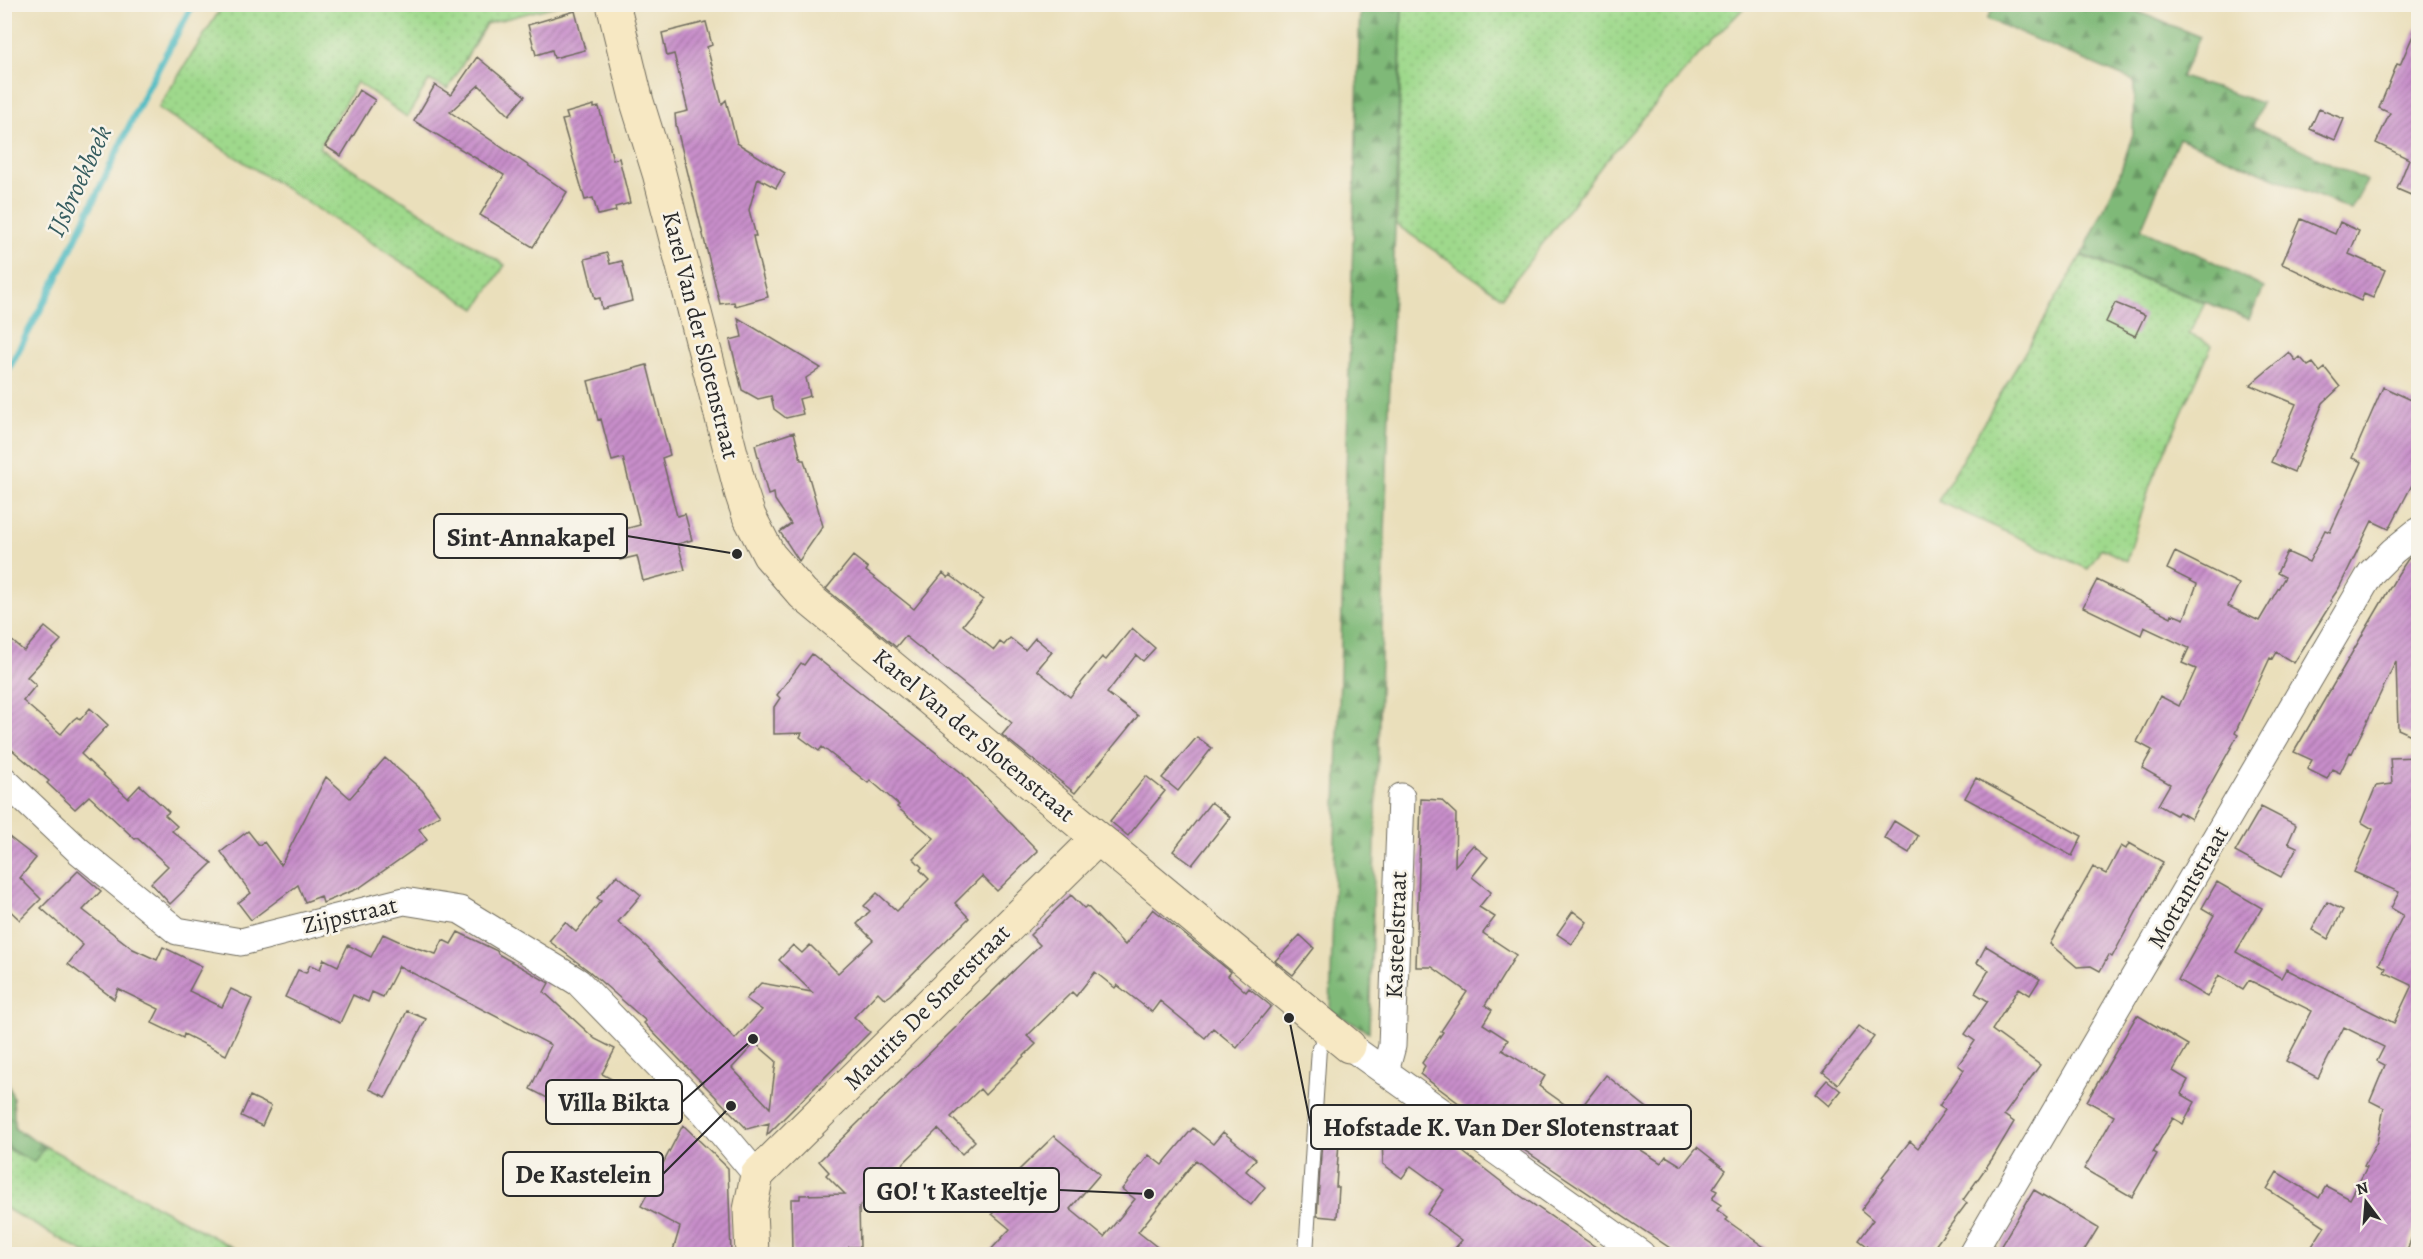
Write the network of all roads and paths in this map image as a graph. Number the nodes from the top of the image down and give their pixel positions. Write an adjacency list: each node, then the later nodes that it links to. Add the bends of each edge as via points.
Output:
1 (613, 4): 5 (street, Karel Van der Slotenstraat, via 741,492 769,555 803,594)
2 (2418, 531): 12 (street, Mottantstraat, via 2371,573)
3 (4, 780): 8 (street, Zijpstraat, via 79,851 177,931 241,942 404,901 460,910 578,982 706,1114)
4 (1401, 797): 7 (street, Kasteelstraat, via 1392,1046)
5 (1097, 839): 6 (street, Karel Van der Slotenstraat); 8 (street, Maurits De Smetstraat)
6 (1340, 1039): 7 (street, Karel Van der Slotenstraat); 10 (lane, via 1319,1048)
7 (1384, 1072): 11 (street, Karel Van der Slotenstraat)
8 (757, 1175): 9 (street, via 750,1210)
9 (752, 1254)
10 (1306, 1254)
11 (1641, 1254)
12 (1972, 1254)

